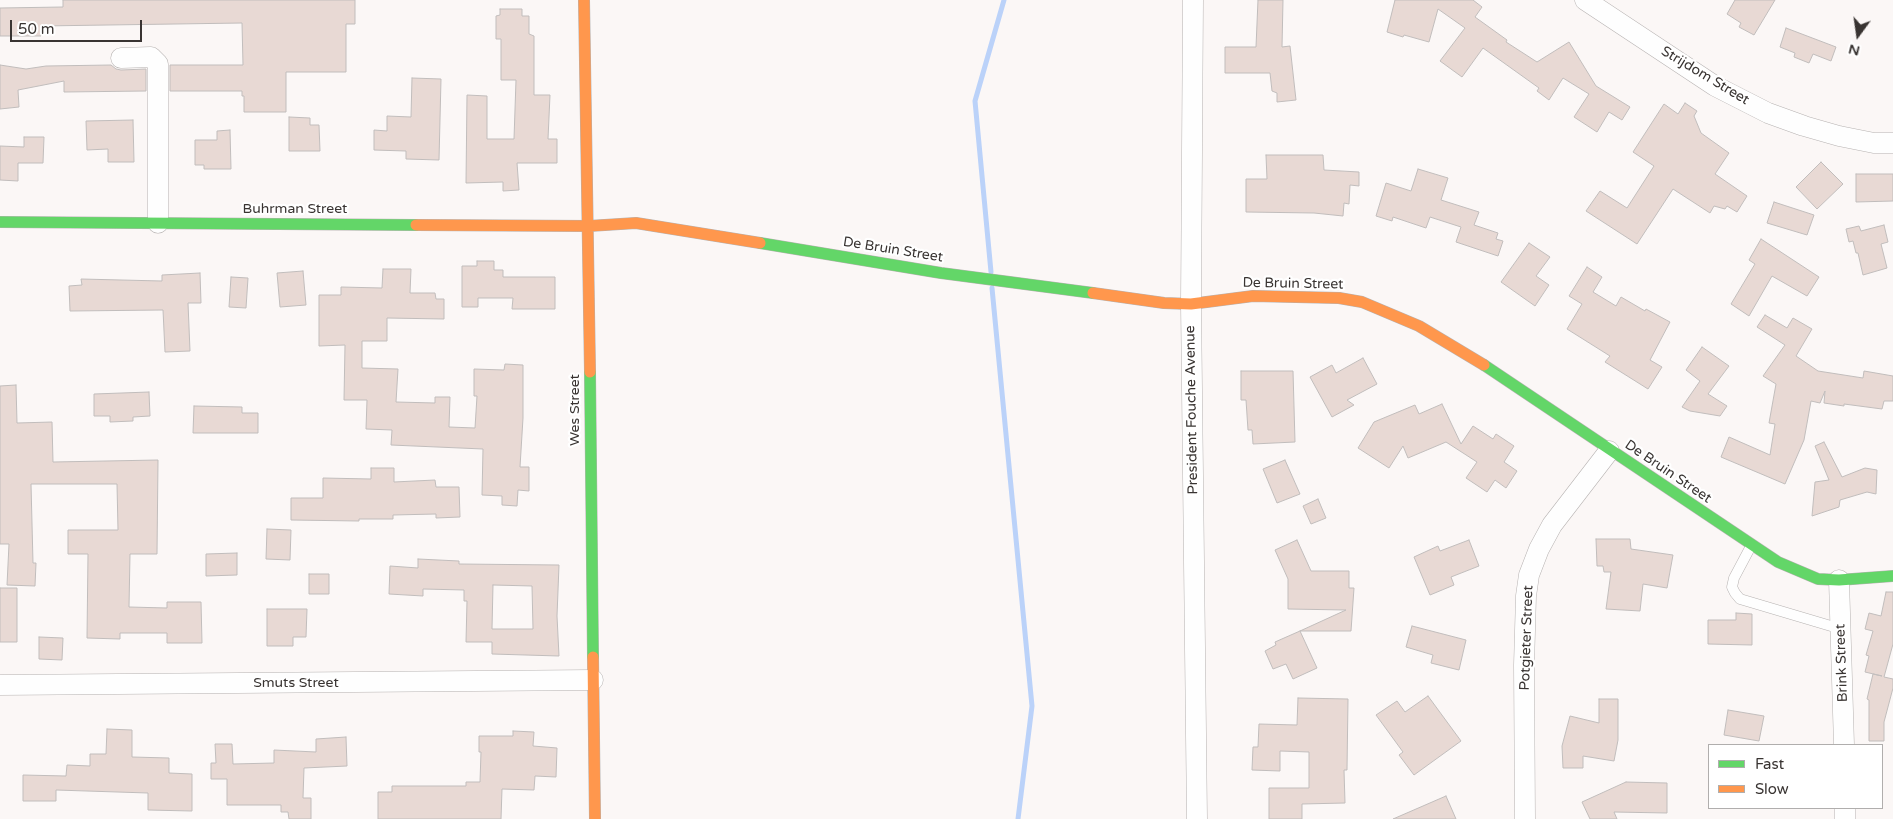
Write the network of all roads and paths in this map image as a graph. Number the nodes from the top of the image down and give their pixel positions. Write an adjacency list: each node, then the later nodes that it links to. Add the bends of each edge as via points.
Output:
1 (584, 0): 10 (street, Wes Street)
2 (1193, 0): 11 (street, President Fouche Avenue)
3 (1585, 0): 5 (street, Strijdom Street)
4 (1608, 0): 5 (street)
5 (1617, 21): 7 (street, Strijdom Street, via 1715,86 1768,113 1839,136)
6 (121, 58): 9 (street, via 151,57 158,64)
7 (1893, 143)
8 (0, 222): 9 (street, Buhrman Street)
9 (158, 223): 10 (street, Buhrman Street)
10 (589, 226): 11 (street, De Bruin Street, via 636,223 974,277); 17 (street, Wes Street)
11 (1190, 304): 12 (street, De Bruin Street, via 1253,296 1339,298 1362,302 1420,326); 21 (street, President Fouche Avenue)
12 (1609, 451): 13 (street, De Bruin Street); 22 (street, Potgieter Street, via 1552,525 1529,575 1524,665)
13 (1751, 546): 15 (street, De Bruin Street, via 1798,572 1818,579); 16 (lane, via 1732,586 1740,598)
14 (1893, 576): 15 (street, De Bruin Street)
15 (1839, 580): 16 (street, Brink Street)
16 (1841, 629): 19 (street, Brink Street)
17 (592, 680): 18 (street, Smuts Street); 20 (street, Wes Street)
18 (0, 685)
19 (1844, 744)
20 (595, 819)
21 (1197, 819)
22 (1525, 819)

